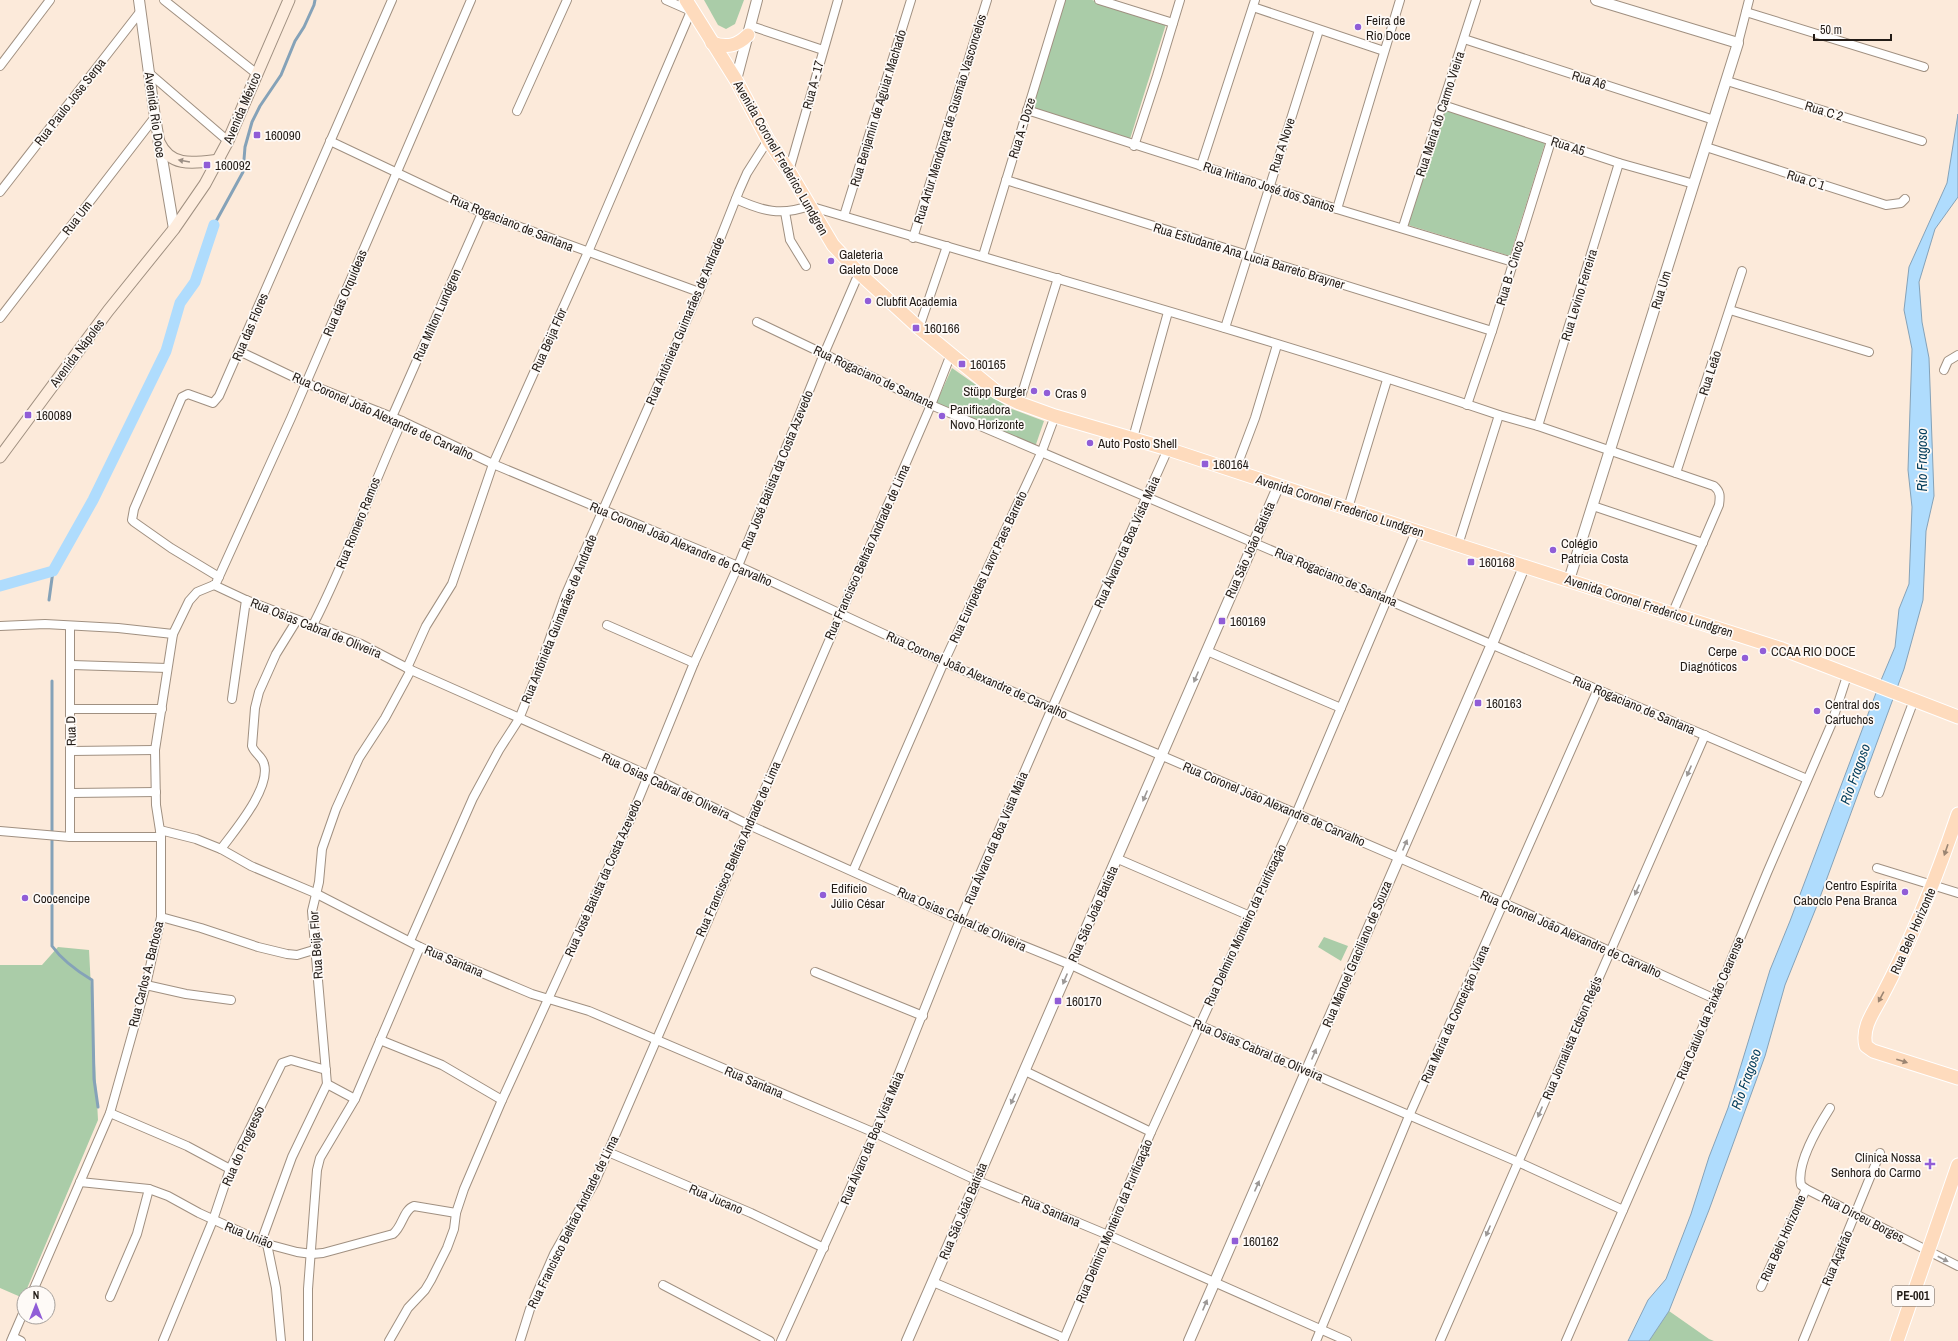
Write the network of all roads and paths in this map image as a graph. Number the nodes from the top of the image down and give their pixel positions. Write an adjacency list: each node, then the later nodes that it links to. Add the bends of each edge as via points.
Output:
1 (50, 0): 32 (street)
2 (139, 0): 22 (street, Avenida Rio Doce)
3 (164, 0): 35 (street)
4 (288, 0): 35 (main road, Avenida México)
5 (392, 0): 45 (street, Rua das Flores)
6 (471, 0): 55 (street, Rua das Orquídeas)
7 (567, 0): 40 (street)
8 (666, 0): 21 (street)
9 (757, 0): 26 (street)
10 (838, 0): 30 (street, Rua A - 17)
11 (911, 0): 66 (street, Rua Benjamin de Aguiar Machado)
12 (987, 0): 69 (street, Rua Artur Mendonça de Gusmão Vasconcelos)
13 (1061, 0): 39 (street, Rua A - Doze)
14 (1099, 0): 24 (street)
15 (1180, 0): 24 (street)
16 (1400, 0): 31 (street)
17 (1476, 0): 27 (street, Rua Maria do Carmo Vieira)
18 (1596, 0): 29 (street)
19 (1749, 0): 23 (street, Rua Um)
20 (1254, 3): 25 (street); 53 (street)
21 (688, 5): 28 (main road, Avenida Coronel Frederico Lundgren); 72 (street, Rua Beija Flor)
22 (140, 12): 34 (street, Avenida Rio Doce); 59 (street, Rua Paulo Jose Serpa)
23 (1746, 12): 29 (street, Rua Um); 33 (street)
24 (1172, 23): 49 (street)
25 (1319, 30): 31 (street); 58 (street, Rua A Nove)
26 (749, 31): 28 (main road, via 741,42 732,46); 30 (street); 36 (street)
27 (1464, 39): 38 (street, Rua Maria do Carmo Vieira); 42 (street, Rua A6)
28 (712, 43): 36 (main road, Avenida Coronel Frederico Lundgren)
29 (1738, 44): 37 (street, Rua Um)
30 (822, 50): 54 (street, Rua A - 17)
31 (1384, 51): 63 (street)
32 (0, 66)
33 (1924, 67)
34 (149, 73): 41 (street, Avenida Rio Doce); 44 (street)
35 (257, 74): 44 (main road, Avenida México)
36 (736, 80): 43 (main road, Avenida Coronel Frederico Lundgren)
37 (1727, 81): 42 (street, Rua Um); 47 (street, Rua C 2)
38 (1443, 105): 46 (street, Rua A5); 67 (street, Rua Maria do Carmo Vieira)
39 (1027, 110): 49 (street, Rua Iritiano José dos Santos); 56 (street, Rua A - Doze)
40 (517, 111)
41 (155, 117): 48 (street, Avenida Rio Doce); 83 (street, Rua Um)
42 (1714, 120): 50 (street, Rua Um)
43 (768, 140): 54 (main road, Avenida Coronel Frederico Lundgren); 60 (street, Rua Antônieta Guimarães de Andrade, via 747,173)
44 (228, 141): 51 (main road, Avenida México)
45 (330, 141): 55 (street, Rua Rogaciano de Santana); 89 (street, Rua das Flores)
46 (1551, 141): 52 (street, Rua A5); 75 (street, Rua B - Cinco)
47 (1922, 141)
48 (159, 142): 51 (main road, one-way to 48, via 196,163 180,161 164,152); 68 (street, Avenida Rio Doce)
49 (1134, 146): 53 (street, Rua Iritiano José dos Santos)
50 (1706, 147): 57 (street, Rua Um); 61 (street, Rua C 1, via 1886,205 1901,204)
51 (219, 160): 68 (main road, Avenida México)
52 (1619, 163): 57 (street, Rua A5); 104 (street, Rua Levino Ferreira)
53 (1201, 166): 58 (street, Rua Iritiano José dos Santos)
54 (789, 170): 62 (main road, Avenida Coronel Frederico Lundgren)
55 (396, 173): 65 (street, Rua Rogaciano de Santana); 96 (street, Rua das Orquídeas)
56 (1006, 180): 73 (street, Rua A - Doze); 74 (street, Rua Estudante Ana Lucia Barreto Brayner)
57 (1694, 184): 108 (street, Rua Um)
58 (1268, 187): 63 (street, Rua Iritiano José dos Santos); 74 (street, Rua A Nove)
59 (0, 192)
60 (736, 199): 64 (street, via 752,206); 80 (street, Rua Antônieta Guimarães de Andrade)
61 (1905, 199)
62 (809, 206): 64 (street, via 794,212); 66 (street); 78 (main road, Avenida Coronel Frederico Lundgren, via 833,245)
63 (1337, 209): 67 (street, Rua Iritiano José dos Santos)
64 (785, 212): 76 (street, via 790,240)
65 (482, 213): 72 (street, Rua Rogaciano de Santana); 102 (street, Rua Milton Lundgren)
66 (844, 216): 69 (street)
67 (1403, 228): 75 (street, Rua Iritiano José dos Santos)
68 (174, 229): 71 (main road, Avenida México)
69 (913, 238): 70 (street)
70 (947, 246): 73 (street); 85 (street)
71 (157, 251): 109 (main road, Avenida Nápoles, via 108,311)
72 (588, 252): 80 (street, Rua Rogaciano de Santana); 110 (street, Rua Beija Flor)
73 (982, 256): 79 (street)
74 (1247, 256): 86 (street, Rua A Nove); 87 (street, Rua Estudante Ana Lucia Barreto Brayner)
75 (1513, 262): 87 (street, Rua B - Cinco)
76 (806, 266)
77 (1742, 272): 81 (street, Rua Leão)
78 (859, 273): 85 (main road, Avenida Coronel Frederico Lundgren); 91 (street, Rua José Batista da Costa Azevedo)
79 (1058, 278): 82 (street); 97 (street)
80 (699, 292): 117 (street, Rua Antônieta Guimarães de Andrade)
81 (1730, 310): 90 (street); 112 (street, Rua Leão)
82 (1168, 312): 86 (street); 105 (street)
83 (0, 318)
84 (757, 322): 91 (street, Rua Rogaciano de Santana)
85 (919, 328): 92 (main road, Avenida Coronel Frederico Lundgren)
86 (1225, 328): 88 (street)
87 (1492, 331): 99 (street, Rua B - Cinco)
88 (1277, 345): 95 (street); 111 (street, via 1255,418)
89 (239, 351): 96 (street, Rua Coronel João Alexandre de Carvalho); 125 (street, Rua das Flores, via 216,401 209,403 188,394 182,397 158,448 132,515 134,522 142,529)
90 (1869, 352)
91 (824, 354): 98 (street, Rua Rogaciano de Santana); 122 (street, Rua José Batista da Costa Azevedo)
92 (951, 354): 97 (main road, Avenida Coronel Frederico Lundgren, via 997,392); 98 (street, Rua Francisco Beltrão Andrade de Lima)
93 (1958, 355): 94 (street, via 1948,361)
94 (1944, 370)
95 (1387, 380): 99 (street); 116 (street)
96 (306, 383): 102 (street, Rua Coronel João Alexandre de Carvalho); 125 (street, Rua das Orquídeas)
97 (1019, 403): 100 (main road, Avenida Coronel Frederico Lundgren)
98 (931, 405): 107 (street, Rua Rogaciano de Santana); 129 (street, Rua Francisco Beltrão Andrade de Lima)
99 (1467, 405): 101 (street)
100 (1055, 416): 105 (main road, Avenida Coronel Frederico Lundgren); 107 (street, Rua Eurípedes Lavor Paes Barreto)
101 (1499, 416): 104 (street); 121 (street)
102 (392, 417): 103 (street, Rua Coronel João Alexandre de Carvalho)
103 (402, 421): 110 (street, Rua Coronel João Alexandre de Carvalho); 131 (street, Rua Romero Ramos, via 333,585)
104 (1538, 426): 108 (street)
105 (1133, 438): 106 (main road, Avenida Coronel Frederico Lundgren)
106 (1168, 449): 111 (main road, Avenida Coronel Frederico Lundgren); 114 (street, Rua Álvaro da Boa Vista Maia)
107 (1042, 451): 114 (street, Rua Rogaciano de Santana); 138 (street, Rua Eurípedes Lavor Paes Barreto)
108 (1610, 451): 112 (street); 115 (street, Rua Um)
109 (0, 457)
110 (492, 464): 117 (street, Rua Coronel João Alexandre de Carvalho); 142 (street, Rua Beija Flor, via 452,584 426,626)
111 (1235, 471): 113 (main road, Avenida Coronel Frederico Lundgren)
112 (1676, 474): 120 (street, via 1714,486 1719,490 1719,505)
113 (1278, 487): 116 (main road, Avenida Coronel Frederico Lundgren); 119 (street, Rua São João Batista)
114 (1147, 497): 119 (street, Rua Rogaciano de Santana); 147 (street, Rua Álvaro da Boa Vista Maia)
115 (1592, 506): 120 (street); 124 (street, Rua Um)
116 (1348, 508): 118 (main road, Avenida Coronel Frederico Lundgren)
117 (603, 511): 122 (street, Rua Coronel João Alexandre de Carvalho); 152 (street, Rua Antônieta Guimarães de Andrade, via 565,596)
118 (1416, 531): 121 (main road, Avenida Coronel Frederico Lundgren); 127 (street, Rua Delmiro Monteiro da Purificação)
119 (1253, 542): 127 (street, Rua Rogaciano de Santana); 137 (street, Rua São João Batista)
120 (1703, 543): 128 (street)
121 (1458, 545): 123 (main road, Avenida Coronel Frederico Lundgren)
122 (738, 566): 129 (street, Rua Coronel João Alexandre de Carvalho); 139 (street, Rua José Batista da Costa Azevedo)
123 (1524, 567): 124 (main road, Avenida Coronel Frederico Lundgren); 136 (street, Rua Manoel Graciliano de Souza)
124 (1570, 580): 128 (main road, Avenida Coronel Frederico Lundgren)
125 (216, 581): 126 (street, Rua Osias Cabral de Oliveira); 135 (street, Rua Carlos A. Barbosa, via 197,592 189,601)
126 (246, 600): 130 (street, Rua Osias Cabral de Oliveira); 146 (street)
127 (1388, 600): 136 (street, Rua Rogaciano de Santana); 148 (street, Rua Delmiro Monteiro da Purificação)
128 (1673, 612): 143 (main road, Avenida Coronel Frederico Lundgren)
129 (840, 614): 138 (street, Rua Coronel João Alexandre de Carvalho); 164 (street, Rua Francisco Beltrão Andrade de Lima)
130 (297, 620): 131 (street, Rua Osias Cabral de Oliveira); 168 (street, via 267,670 255,708 252,746 264,763 262,784 246,814)
131 (313, 625): 142 (street, Rua Osias Cabral de Oliveira, via 361,644)
132 (607, 625): 139 (street)
133 (0, 626): 134 (street)
134 (70, 626): 135 (street, via 124,628); 140 (street, Rua D)
135 (172, 634): 141 (street, Rua Carlos A. Barbosa)
136 (1492, 644): 144 (street, Rua Rogaciano de Santana); 170 (street, Rua Manoel Graciliano de Souza, one-way to 136)
137 (1207, 651): 148 (street); 156 (street, Rua São João Batista, one-way to 156)
138 (944, 662): 147 (street, Rua Coronel João Alexandre de Carvalho); 172 (street, Rua Eurípedes Lavor Paes Barreto)
139 (694, 663): 157 (street, Rua José Batista da Costa Azevedo)
140 (72, 665): 141 (street); 149 (street, Rua D)
141 (167, 668): 150 (street, Rua Carlos A. Barbosa)
142 (409, 669): 152 (street, Rua Osias Cabral de Oliveira); 174 (street, Rua Beija Flor, via 385,718 359,758 347,783 322,849 319,882)
143 (1848, 673): 145 (main road, Avenida Coronel Frederico Lundgren); 158 (street, Rua Catulo da Paixão Cearense, via 1831,725)
144 (1598, 689): 153 (street, Rua Rogaciano de Santana); 176 (street, Rua Maria da Conceição Viana)
145 (1910, 698): 151 (main road, Avenida Coronel Frederico Lundgren); 161 (street)
146 (232, 699)
147 (1052, 708): 156 (street, Rua Coronel João Alexandre de Carvalho); 179 (street, Rua Álvaro da Boa Vista Maia)
148 (1341, 708): 162 (street, Rua Delmiro Monteiro da Purificação)
149 (70, 709): 150 (street); 155 (street, Rua D)
150 (162, 709): 154 (street, Rua Carlos A. Barbosa)
151 (1958, 717)
152 (519, 719): 157 (street, Rua Osias Cabral de Oliveira); 180 (street, Rua Antônieta Guimarães de Andrade, via 473,798)
153 (1705, 735): 158 (street, Rua Rogaciano de Santana); 183 (street, Rua Jornalista Edson Régis, one-way to 183)
154 (155, 750): 155 (street); 159 (street, Rua Carlos A. Barbosa)
155 (71, 751): 160 (street, Rua D)
156 (1162, 756): 162 (street, Rua Coronel João Alexandre de Carvalho); 169 (street, Rua São João Batista, one-way to 169)
157 (648, 775): 164 (street, Rua Osias Cabral de Oliveira); 189 (street, Rua José Batista da Costa Azevedo)
158 (1807, 779): 187 (street, Rua Catulo da Paixão Cearense)
159 (156, 792): 160 (street); 166 (street, Rua Carlos A. Barbosa)
160 (72, 793): 167 (street, Rua D)
161 (1879, 794)
162 (1296, 814): 170 (street, Rua Coronel João Alexandre de Carvalho); 177 (street, Rua Delmiro Monteiro da Purificação)
163 (1958, 814): 173 (main road, Rua Belo Horizonte, one-way to 173)
164 (749, 825): 172 (street, Rua Osias Cabral de Oliveira); 193 (street, Rua Francisco Beltrão Andrade de Lima)
165 (0, 831): 167 (street, Rua Santana)
166 (161, 834): 167 (street, Rua Santana); 168 (street, Rua Santana, via 196,839); 178 (street, Rua Carlos A. Barbosa)
167 (70, 837)
168 (221, 849): 174 (street, Rua Santana, via 251,866)
169 (1118, 859): 177 (street); 184 (street, Rua São João Batista)
170 (1399, 859): 176 (street, Rua Coronel João Alexandre de Carvalho); 196 (street, Rua Manoel Graciliano de Souza, one-way to 170)
171 (1877, 868): 173 (street)
172 (853, 871): 179 (street, Rua Osias Cabral de Oliveira)
173 (1933, 886): 175 (street); 197 (main road, Rua Belo Horizonte, one-way to 197, via 1894,974 1871,1017 1865,1035 1866,1046 1885,1055)
174 (315, 893): 180 (street, Rua Santana); 182 (street, Rua Beija Flor, via 312,911)
175 (1958, 893)
176 (1504, 903): 183 (street, Rua Coronel João Alexandre de Carvalho); 203 (street, Rua Maria da Conceição Viana)
177 (1250, 916): 191 (street, Rua Delmiro Monteiro da Purificação)
178 (161, 917): 182 (street, via 287,954 297,955); 186 (street, Rua Carlos A. Barbosa)
179 (960, 920): 184 (street, Rua Osias Cabral de Oliveira); 190 (street, Rua Álvaro da Boa Vista Maia)
180 (410, 941): 181 (street, Rua Santana)
181 (420, 947): 189 (street, Rua Santana); 192 (street)
182 (317, 948): 194 (street, Rua Beija Flor)
183 (1609, 951): 187 (street, Rua Coronel João Alexandre de Carvalho); 208 (street, Rua Jornalista Edson Régis, one-way to 208)
184 (1071, 965): 191 (street, Rua Osias Cabral de Oliveira); 195 (street, Rua São João Batista, one-way to 195)
185 (815, 972): 190 (street)
186 (146, 985): 188 (street); 202 (street, Rua Carlos A. Barbosa)
187 (1715, 999): 216 (street, Rua Catulo da Paixão Cearense)
188 (231, 1000)
189 (549, 1000): 193 (street, Rua Santana, via 590,1011); 200 (street, Rua José Batista da Costa Azevedo)
190 (922, 1016): 205 (street, Rua Álvaro da Boa Vista Maia)
191 (1199, 1025): 196 (street, Rua Osias Cabral de Oliveira); 204 (street, Rua Delmiro Monteiro da Purificação)
192 (380, 1040): 199 (street); 200 (street, via 442,1065)
193 (655, 1040): 205 (street, Rua Santana); 206 (street, Rua Francisco Beltrão Andrade de Lima)
194 (326, 1070): 198 (street, Rua Beija Flor); 210 (street, Rua do Progresso, via 291,1060 282,1063)
195 (1025, 1071): 204 (street); 211 (street, Rua São João Batista, one-way to 211)
196 (1307, 1071): 203 (street, Rua Osias Cabral de Oliveira); 227 (street, Rua Manoel Graciliano de Souza, one-way to 196)
197 (1958, 1078)
198 (327, 1084): 199 (street); 221 (street, Rua Beija Flor, via 292,1158)
199 (355, 1099): 224 (street, via 324,1152 317,1170)
200 (502, 1100): 217 (street, Rua José Batista da Costa Azevedo)
201 (1830, 1108): 215 (street, Rua Dirceu Borges, via 1812,1141 1801,1172 1801,1185)
202 (110, 1113): 210 (street, via 181,1143); 212 (street, Rua Carlos A. Barbosa)
203 (1410, 1116): 208 (street, Rua Osias Cabral de Oliveira); 233 (street, Rua Maria da Conceição Viana)
204 (1151, 1132): 220 (street, Rua Delmiro Monteiro da Purificação)
205 (875, 1133): 211 (street, Rua Santana); 222 (street, Rua Álvaro da Boa Vista Maia)
206 (608, 1152): 222 (street, Rua Jucano, via 751,1213); 241 (street, Rua Francisco Beltrão Andrade de Lima, via 587,1196 554,1254 530,1309)
207 (1880, 1153): 218 (street, Rua Açafrão)
208 (1518, 1162): 216 (street, Rua Osias Cabral de Oliveira); 248 (street, Rua Jornalista Edson Régis, one-way to 248)
209 (1958, 1165): 213 (main road, PE-001)
210 (230, 1168): 219 (street, Rua do Progresso)
211 (976, 1180): 220 (street, Rua Santana); 226 (street, Rua São João Batista)
212 (80, 1182): 214 (street, Rua União); 228 (street, Rua Carlos A. Barbosa)
213 (1955, 1182): 223 (main road, PE-001)
214 (149, 1189): 219 (street, Rua União); 231 (street, via 137,1234)
215 (1806, 1189): 218 (street, Rua Dirceu Borges); 230 (street, Rua Belo Horizonte)
216 (1623, 1210): 249 (street, Rua Catulo da Paixão Cearense)
217 (456, 1213): 224 (street, Rua União, via 414,1206 407,1211 393,1234); 240 (street, Rua José Batista da Costa Azevedo, via 454,1228 431,1280 408,1308)
218 (1855, 1215): 223 (street, Rua Dirceu Borges); 250 (street, Rua Açafrão)
219 (213, 1220): 221 (street, Rua União); 237 (street, Rua do Progresso)
220 (1108, 1235): 227 (street, Rua Santana); 235 (street, Rua Delmiro Monteiro da Purificação)
221 (264, 1243): 224 (street, Rua União); 238 (street, via 276,1288)
222 (824, 1248): 243 (street, Rua Álvaro da Boa Vista Maia)
223 (1929, 1251): 225 (street, Rua Dirceu Borges, one-way to 225); 251 (main road, PE-001)
224 (312, 1254): 239 (street, via 308,1288)
225 (1958, 1266)
226 (933, 1282): 235 (street); 244 (street, Rua São João Batista)
227 (1215, 1283): 233 (street, Rua Santana); 245 (street, Rua Manoel Graciliano de Souza, one-way to 227)
228 (35, 1285)
229 (663, 1285): 242 (street)
230 (1761, 1287)
231 (110, 1297)
232 (18, 1325): 234 (street)
233 (1321, 1329): 246 (street, Rua Maria da Conceição Viana); 247 (street, Rua Santana)
234 (12, 1339): 236 (street)
235 (1064, 1340)
236 (21, 1341)
237 (163, 1341)
238 (281, 1341)
239 (308, 1341)
240 (389, 1341)
241 (520, 1341)
242 (770, 1341)
243 (781, 1341)
244 (907, 1341)
245 (1190, 1341)
246 (1316, 1341)
247 (1347, 1341)
248 (1440, 1341)
249 (1566, 1341)
250 (1803, 1341)
251 (1897, 1341)

